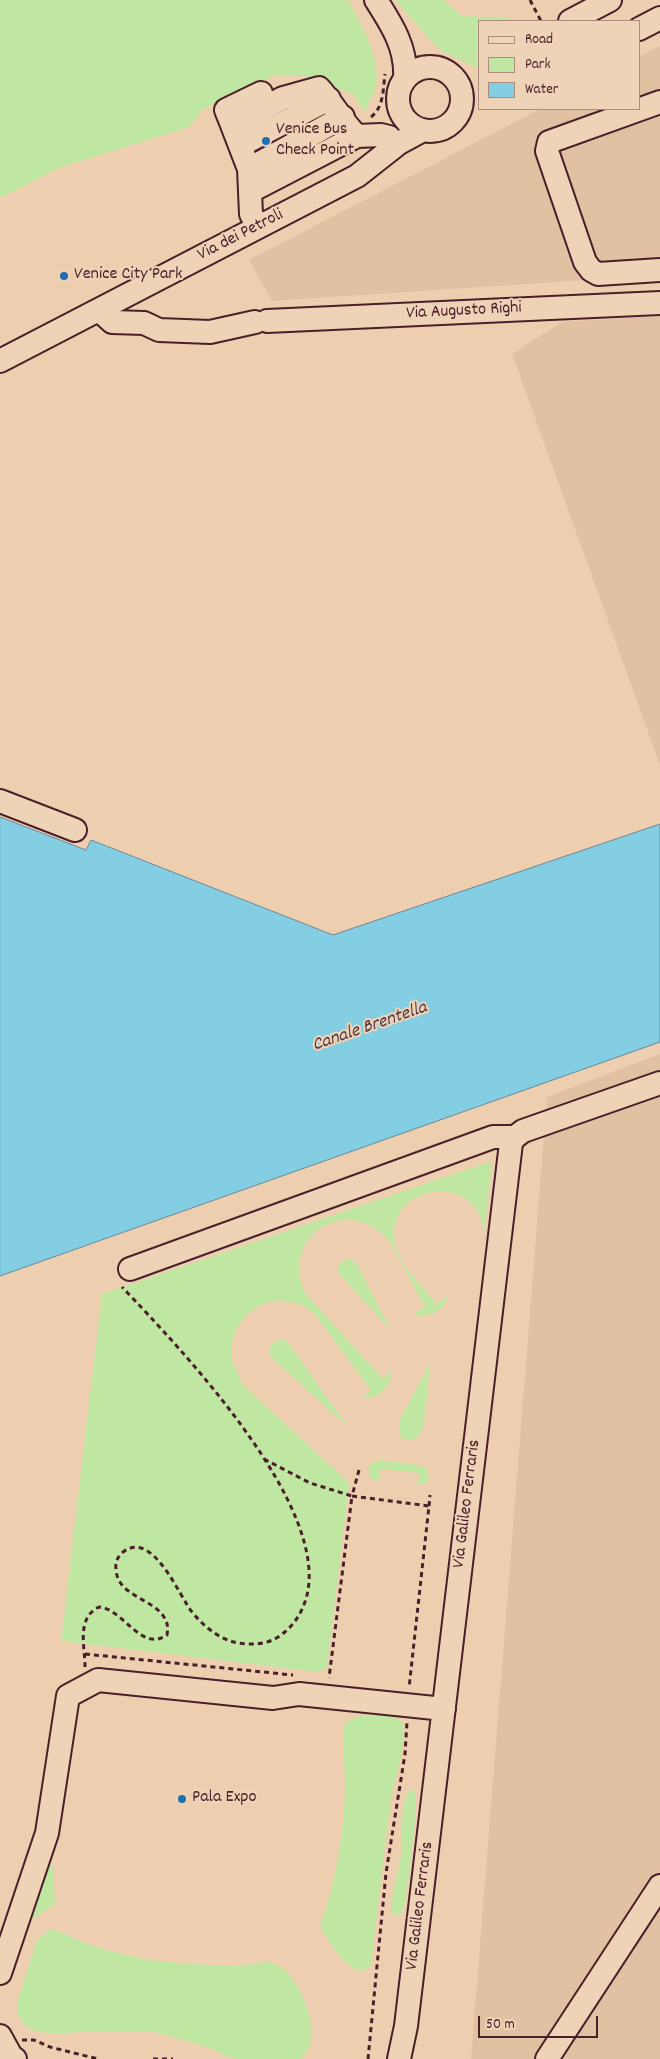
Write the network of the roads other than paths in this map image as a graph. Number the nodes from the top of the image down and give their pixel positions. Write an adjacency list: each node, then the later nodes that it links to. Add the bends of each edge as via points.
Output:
1 (376, 0): 5 (street)
2 (610, 0): 4 (street)
3 (660, 18): 6 (street)
4 (572, 20)
5 (394, 28): 7 (street); 8 (street, via 403,50)
6 (640, 28)
7 (428, 67): 8 (street, via 412,72); 9 (street, via 445,70)
8 (405, 79): 16 (street, via 398,94)
9 (457, 82): 10 (street); 12 (street, via 462,101)
10 (478, 87)
11 (660, 102): 13 (street)
12 (469, 106): 17 (street, via 449,125)
13 (640, 109)
14 (337, 110): 18 (street); 19 (street); 19 (street, via 289,108)
15 (638, 110): 22 (street, via 549,142 548,158 585,262 591,270 598,274)
16 (400, 111): 17 (street, via 409,123); 18 (street)
17 (423, 130): 20 (street, Via dei Petroli, via 399,143)
18 (389, 137): 20 (street)
19 (244, 157): 21 (street, via 251,214)
20 (357, 176): 21 (street, Via dei Petroli)
21 (258, 227): 24 (street, Via dei Petroli)
22 (660, 270)
23 (660, 303): 24 (street, Via Augusto Righi, via 261,322 210,332 159,330 144,323 112,322)
24 (99, 310): 25 (street, Via dei Petroli)
25 (0, 361)
26 (0, 801): 27 (street)
27 (75, 830)
28 (660, 1083): 29 (street, via 523,1131)
29 (515, 1137): 30 (street, via 493,1137); 31 (street, Via Galileo Ferraris, via 511,1143)
30 (126, 1278)
31 (444, 1709): 33 (street, via 299,1694 273,1698 98,1680 68,1696 47,1833); 34 (street, Via Galileo Ferraris)
32 (660, 1886): 37 (street)
33 (0, 1973)
34 (406, 2026): 35 (street, Via Galileo Ferraris); 36 (street, Via Galileo Ferraris)
35 (398, 2059)
36 (407, 2059)
37 (547, 2059)

